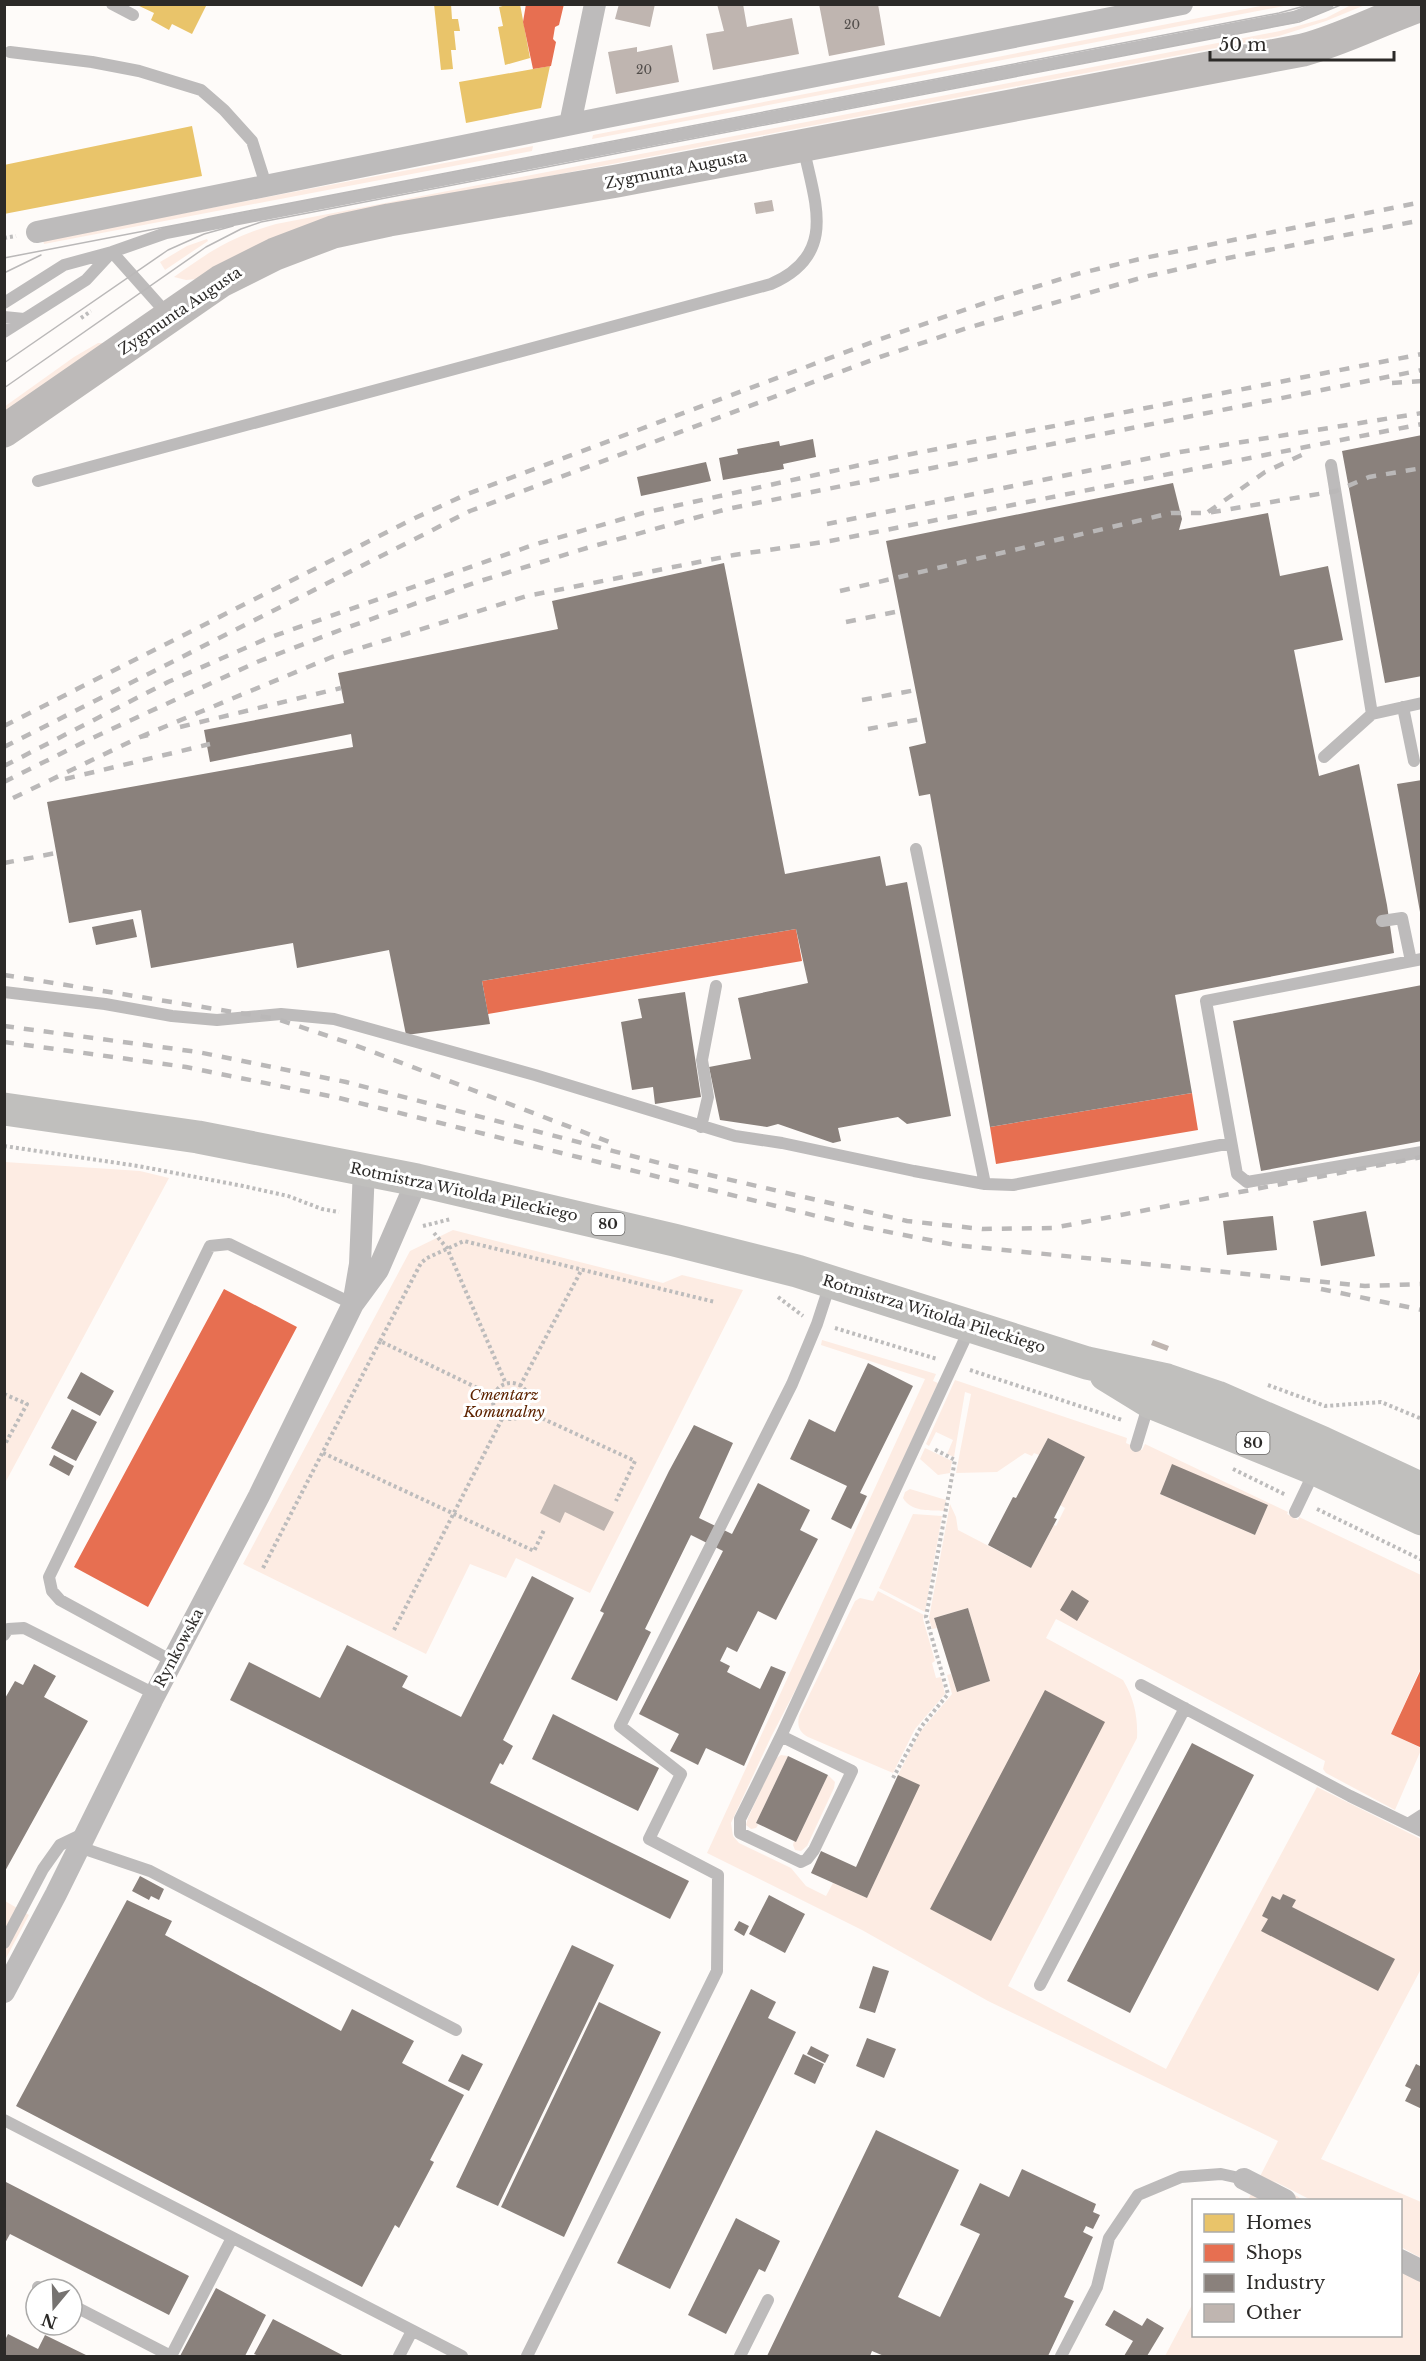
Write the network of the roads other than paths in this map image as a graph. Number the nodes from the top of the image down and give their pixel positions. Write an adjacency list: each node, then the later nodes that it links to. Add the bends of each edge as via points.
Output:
1 (112, 4): 6 (lane)
2 (595, 4): 8 (street)
3 (1182, 4): 8 (street)
4 (1328, 4): 12 (lane, via 1256,24 187,229)
5 (1404, 8): 9 (street, Zygmunta Augusta, via 1343,38 1303,50)
6 (133, 15)
7 (10, 52): 10 (lane, via 139,71 201,90 252,141)
8 (570, 124): 10 (street)
9 (803, 146): 14 (street, Zygmunta Augusta, via 339,230 255,263); 20 (lane, via 816,230 806,260 789,276)
10 (266, 185): 11 (street)
11 (38, 232)
12 (112, 252): 13 (lane, via 64,265); 14 (lane); 16 (lane, via 86,280)
13 (4, 303)
14 (169, 316): 18 (street, Zygmunta Augusta)
15 (4, 317): 16 (lane)
16 (24, 319): 17 (lane)
17 (4, 332)
18 (4, 431)
19 (1331, 465): 23 (lane)
20 (38, 481)
21 (1422, 703): 22 (lane)
22 (1402, 707): 23 (lane); 25 (lane)
23 (1372, 714): 24 (lane)
24 (1324, 757)
25 (1414, 761)
26 (916, 849): 37 (lane)
27 (1382, 921): 28 (lane, via 1402,918)
28 (1416, 960): 33 (lane, via 1206,1001)
29 (716, 986): 32 (lane, via 702,1060 708,1097)
30 (4, 992): 32 (lane, via 217,1020 281,1014 334,1019)
31 (4, 1109): 35 (main road, Rotmistrza Witolda Pileckiego / 80, via 209,1139)
32 (701, 1127): 37 (lane)
33 (1232, 1143): 34 (lane, via 1237,1174 1247,1182); 37 (lane, via 1013,1185)
34 (1422, 1152)
35 (364, 1169): 36 (main road, Rotmistrza Witolda Pileckiego / 80); 39 (street, Rynkowska, via 360,1264)
36 (417, 1179): 38 (main road, Rotmistrza Witolda Pileckiego / 80); 39 (street, Rynkowska, via 378,1270)
37 (985, 1184)
38 (831, 1282): 40 (main road, Rotmistrza Witolda Pileckiego / 80); 73 (lane, via 792,1384 620,1726 681,1774 650,1839 718,1875 717,1971)
39 (353, 1304): 49 (street, Rynkowska); 49 (lane, via 229,1244 210,1246 49,1577 52,1591 60,1600)
40 (971, 1325): 41 (main road, Rotmistrza Witolda Pileckiego / 80); 53 (lane)
41 (1087, 1363): 42 (main road, Rotmistrza Witolda Pileckiego / 80); 45 (main road, Rotmistrza Witolda Pileckiego / 80, via 1167,1380 1217,1397)
42 (1146, 1414): 43 (lane); 44 (main road, Rotmistrza Witolda Pileckiego / 80)
43 (1136, 1446)
44 (1315, 1469): 46 (lane); 47 (main road, Rotmistrza Witolda Pileckiego / 80)
45 (1422, 1489)
46 (1297, 1507)
47 (1422, 1519)
48 (4, 1635): 51 (lane, via 8,1629 24,1628)
49 (172, 1661): 51 (street, Rynkowska)
50 (1141, 1685): 52 (lane)
51 (155, 1694): 57 (street, Rynkowska)
52 (1185, 1708): 55 (lane); 59 (lane)
53 (781, 1737): 53 (lane, via 852,1771 814,1850 801,1862 740,1833 740,1819)
54 (1422, 1815): 55 (lane)
55 (1408, 1824): 56 (lane)
56 (1422, 1831)
57 (83, 1840): 58 (lane, via 60,1845); 60 (street, Rynkowska); 61 (lane)
58 (4, 1943)
59 (1040, 1985)
60 (4, 1992)
61 (456, 2030)
62 (4, 2120): 65 (lane)
63 (1244, 2179): 64 (street); 75 (lane, via 1221,2174 1181,2176 1138,2195 1109,2238 1098,2287)
64 (1283, 2199)
65 (232, 2238): 69 (lane, via 171,2356); 70 (lane)
66 (1402, 2261): 67 (street)
67 (1422, 2271)
68 (768, 2300): 74 (lane)
69 (84, 2311)
70 (412, 2331): 71 (lane); 72 (lane)
71 (399, 2356)
72 (462, 2356)
73 (527, 2356)
74 (740, 2356)
75 (1061, 2356)

